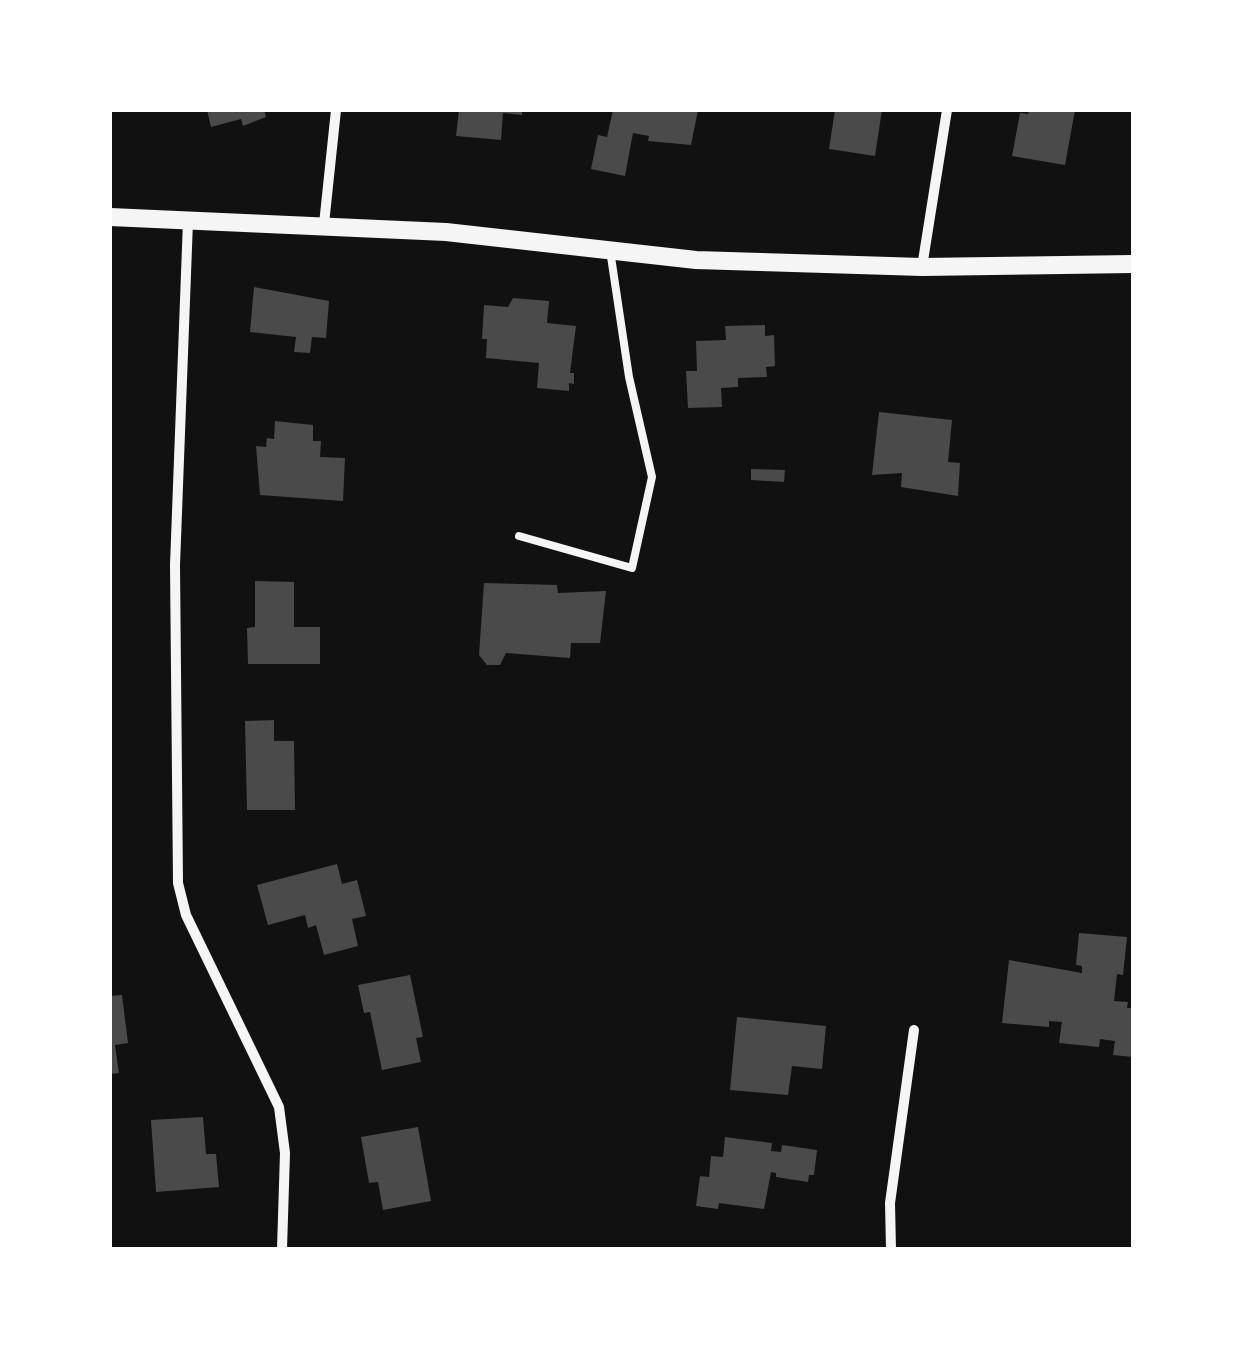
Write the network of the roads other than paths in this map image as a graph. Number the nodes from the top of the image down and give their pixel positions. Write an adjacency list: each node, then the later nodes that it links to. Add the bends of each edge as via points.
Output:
1 (336, 110): 5 (street)
2 (946, 110): 8 (street)
3 (110, 217): 4 (street)
4 (188, 220): 5 (street); 11 (street, via 175,565 178,882 186,915 278,1106)
5 (324, 224): 6 (street)
6 (610, 250): 8 (street, via 696,260); 9 (lane, via 652,477 632,568)
7 (1133, 264): 8 (street)
8 (922, 267)
9 (519, 536)
10 (914, 1030): 12 (street, via 890,1204)
11 (282, 1249)
12 (892, 1249)

